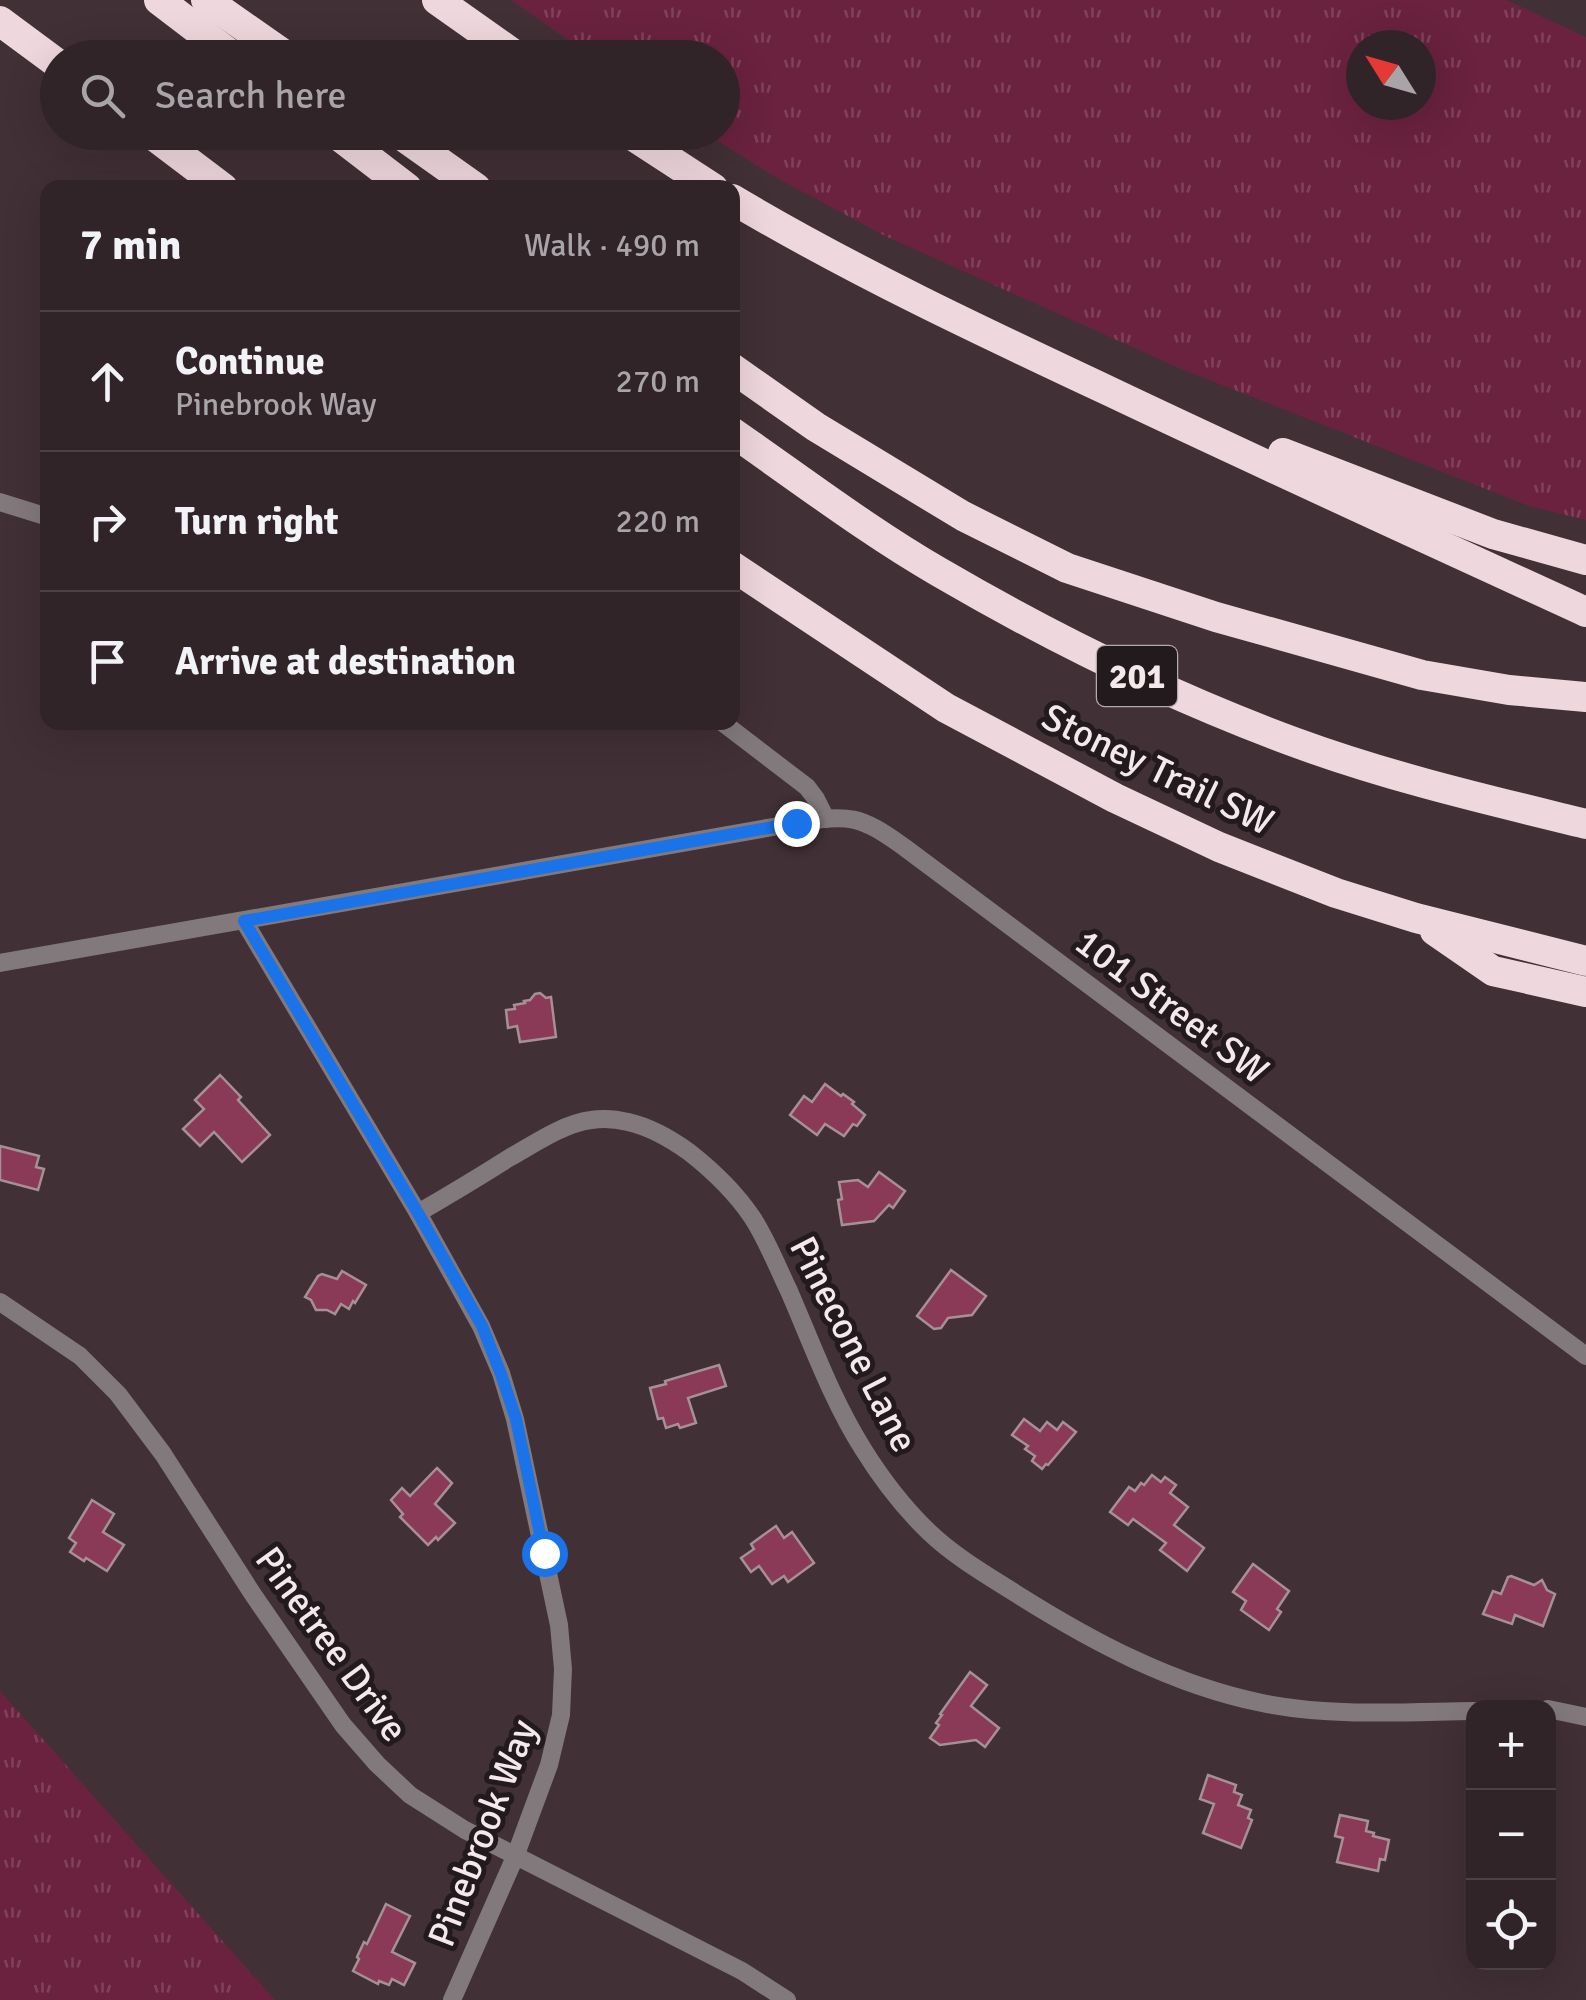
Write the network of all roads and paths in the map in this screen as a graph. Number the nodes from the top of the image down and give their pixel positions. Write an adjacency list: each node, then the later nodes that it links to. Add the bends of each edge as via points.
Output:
1 (160, 0): 5 (highway)
2 (206, 0): 6 (highway)
3 (437, 0): 7 (highway)
4 (0, 21): 8 (highway)
5 (212, 40)
6 (263, 40)
7 (494, 40)
8 (40, 51)
9 (173, 150): 13 (highway)
10 (357, 150): 14 (highway)
11 (422, 150): 15 (highway)
12 (655, 150): 16 (highway)
13 (212, 180)
14 (397, 180)
15 (465, 180)
16 (701, 180)
17 (740, 203): 18 (highway)
18 (1044, 360): 23 (highway, via 1493,534); 25 (highway)
19 (740, 374): 26 (highway, via 964,516 1067,568 1422,675)
20 (740, 437): 29 (highway, Stoney Trail SW / 201, via 937,571 1186,698 1392,774)
21 (0, 502): 22 (street)
22 (40, 514)
23 (1586, 560)
24 (740, 571): 30 (highway, Stoney Trail SW, via 946,708 1115,798 1219,848)
25 (1586, 612)
26 (1586, 697)
27 (732, 730): 28 (street, via 807,787)
28 (826, 818): 31 (street, 101 Street SW); 37 (street, 101 Street SW, via 855,818 893,839)
29 (1586, 824)
30 (1416, 918): 32 (highway, Stoney Trail SW); 34 (highway, via 1493,970)
31 (244, 921): 33 (street, 101 Street SW); 35 (street, Pinebrook Way)
32 (1586, 961)
33 (0, 963)
34 (1586, 992)
35 (418, 1213): 38 (street, Pinecone Lane, via 572,1124 607,1118 647,1128 698,1160 750,1214 864,1450 941,1543 1101,1643 1222,1692 1308,1709); 41 (street, Pinebrook Way, via 482,1326 501,1374 559,1625 561,1715)
36 (0, 1302): 41 (street, Pinetree Drive, via 80,1356 133,1412 324,1700 377,1764 427,1807)
37 (1586, 1356)
38 (1466, 1711)
39 (1556, 1711): 40 (street)
40 (1586, 1717)
41 (516, 1857): 42 (street, Pinebrook Way); 43 (street, Pinetree Drive)
42 (452, 2000)
43 (787, 2000)

